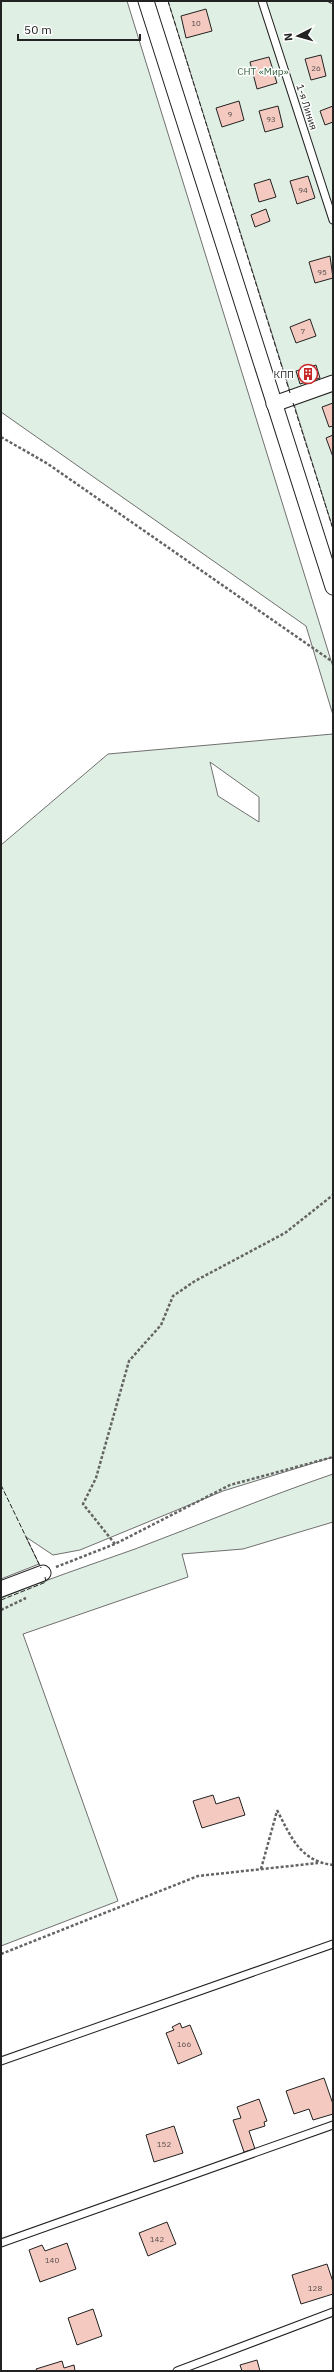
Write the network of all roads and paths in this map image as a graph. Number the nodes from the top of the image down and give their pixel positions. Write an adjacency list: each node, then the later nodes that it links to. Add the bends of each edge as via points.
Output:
1 (146, 1): 5 (street)
2 (262, 1): 3 (lane, 1-я Линия)
3 (333, 220)
4 (333, 383): 5 (street)
5 (274, 404): 7 (street)
6 (1, 437): 8 (path, via 48,464)
7 (333, 587)
8 (333, 662)
9 (333, 1195): 11 (path, via 285,1233 195,1281 173,1296 161,1325 129,1361 96,1478 83,1504)
10 (333, 1457): 11 (path, via 230,1485)
11 (115, 1544): 12 (path)
12 (43, 1573): 13 (street)
13 (1, 1589)
14 (318, 1863): 15 (path); 16 (path); 16 (path, via 296,1845 277,1810)
15 (333, 1864)
16 (261, 1869): 18 (path, via 198,1876)
17 (333, 1944): 19 (lane)
18 (1, 1954)
19 (1, 2060)
20 (333, 2124): 21 (lane)
21 (1, 2243)
22 (333, 2312): 23 (lane)
23 (177, 2371)

